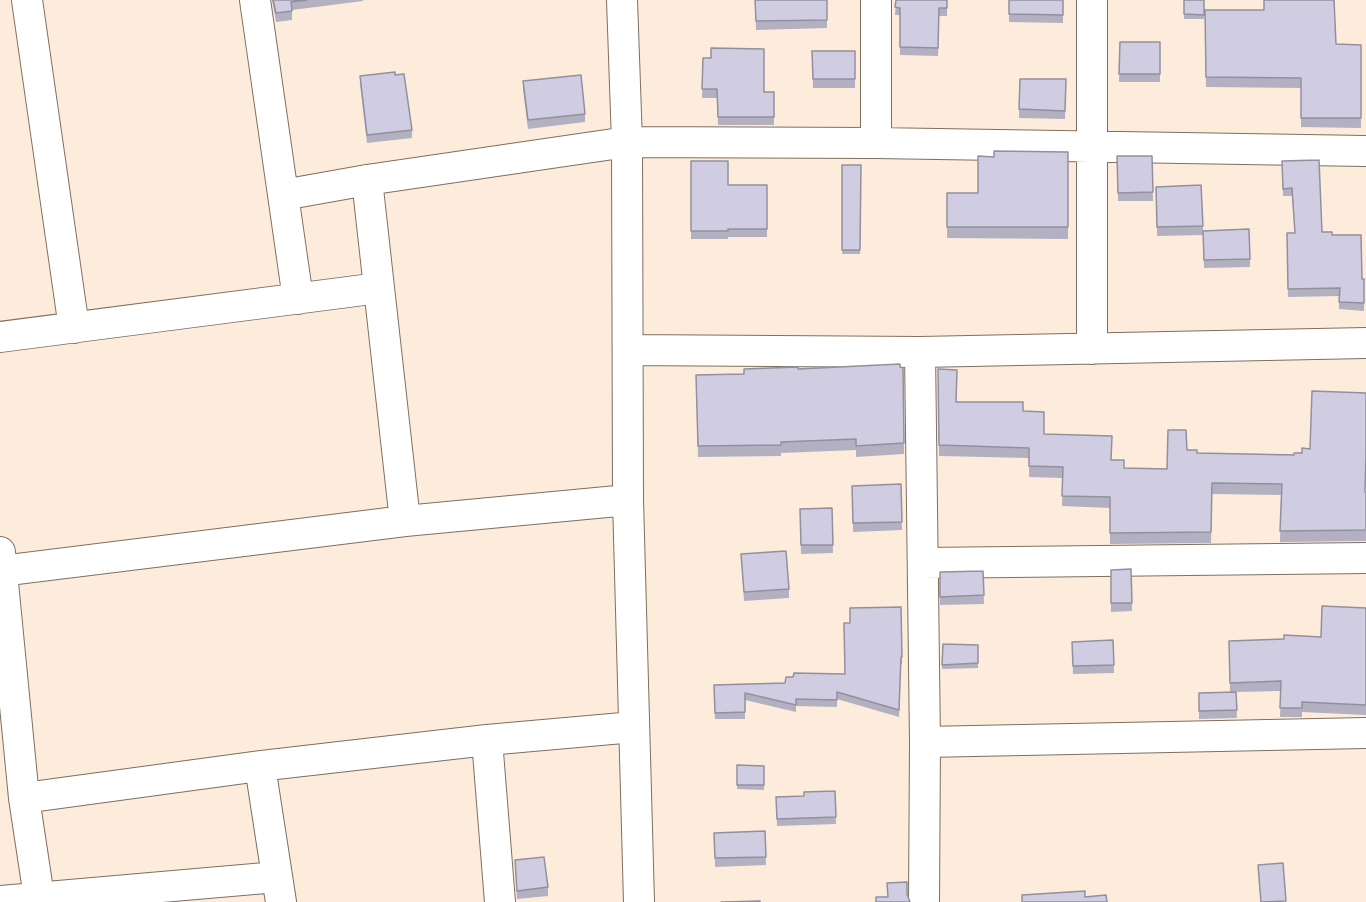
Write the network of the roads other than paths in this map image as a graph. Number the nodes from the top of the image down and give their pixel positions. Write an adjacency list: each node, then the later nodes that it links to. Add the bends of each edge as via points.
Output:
1 (27, 0): 14 (street)
2 (255, 0): 11 (street)
3 (622, 0): 6 (street)
4 (876, 0): 7 (street)
5 (1092, 0): 8 (street)
6 (627, 142): 7 (street); 10 (street); 18 (street)
7 (876, 142): 8 (street)
8 (1093, 146): 9 (street); 17 (street)
9 (1366, 151)
10 (367, 180): 11 (street); 12 (street)
11 (283, 195): 13 (street)
12 (379, 288): 13 (street); 21 (street)
13 (298, 299): 14 (street)
14 (74, 328): 15 (street)
15 (0, 337)
16 (1366, 343): 17 (street)
17 (1092, 349): 19 (street)
18 (628, 350): 19 (street); 20 (street)
19 (921, 352): 23 (street)
20 (628, 500): 21 (street); 25 (street)
21 (405, 521): 24 (street)
22 (1366, 558): 23 (street)
23 (923, 563): 28 (street)
24 (1, 565): 30 (street)
25 (634, 727): 27 (street); 35 (street)
26 (1366, 733): 28 (street)
27 (487, 740): 29 (street); 34 (street)
28 (924, 742): 36 (street)
29 (260, 766): 30 (street); 31 (street)
30 (24, 798): 32 (street)
31 (279, 890): 32 (street)
32 (39, 897): 33 (street)
33 (0, 901)
34 (500, 902)
35 (639, 902)
36 (924, 902)

